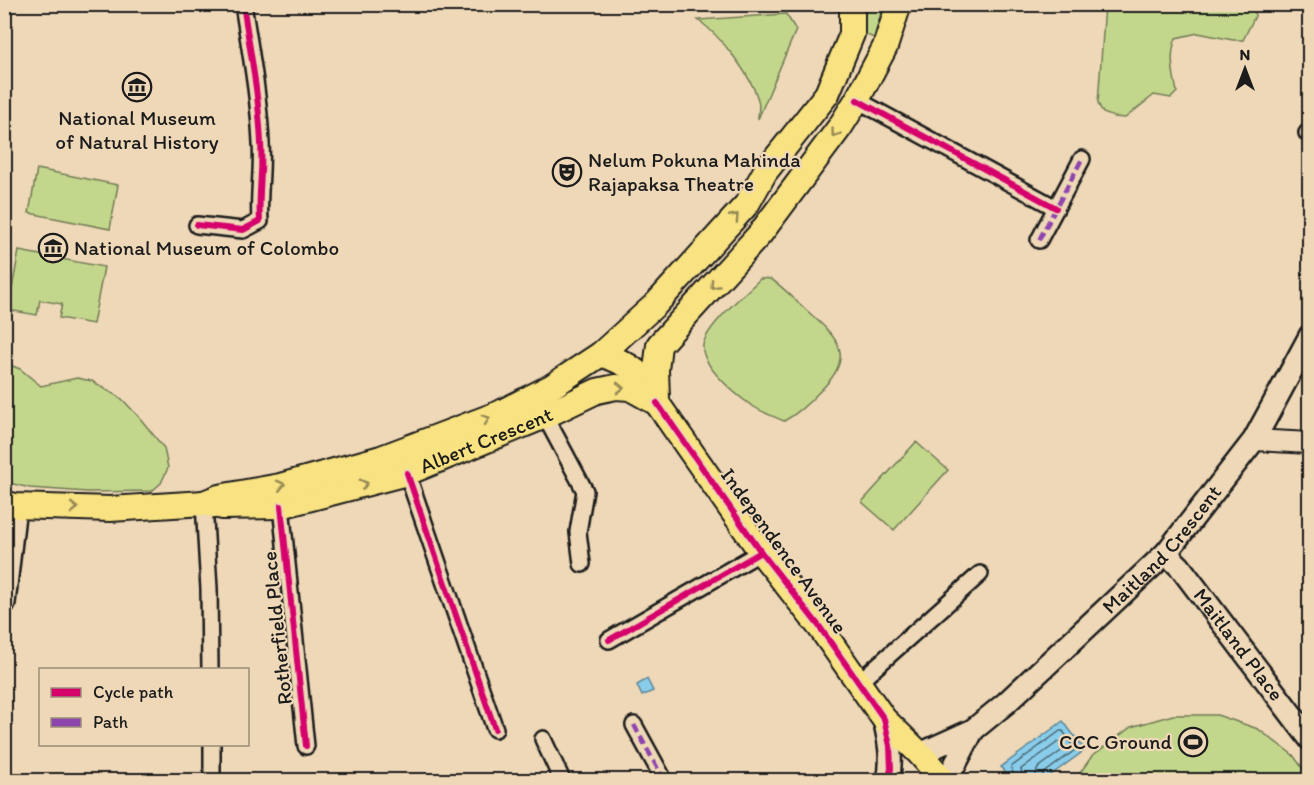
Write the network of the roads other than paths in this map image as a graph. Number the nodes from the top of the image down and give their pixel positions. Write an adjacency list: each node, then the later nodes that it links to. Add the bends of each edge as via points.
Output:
1 (243, 4): 7 (street, via 262,145 260,222 243,230)
2 (852, 4): 9 (main road, Albert Crescent, one-way to 2, via 747,204 765,172 827,94 852,34)
3 (899, 4): 4 (main road, via 885,47)
4 (857, 100): 6 (street); 11 (main road, one-way to 11, via 760,234)
5 (1082, 159): 6 (street)
6 (1056, 208): 8 (street)
7 (197, 225)
8 (1039, 240)
9 (637, 321): 11 (main road, via 643,339); 12 (main road, Albert Crescent)
10 (1310, 336): 16 (main road, Maitland Crescent)
11 (659, 345): 13 (main road)
12 (601, 354): 13 (main road, Independence Avenue, via 636,371 645,379); 15 (main road, Albert Crescent, one-way to 12, via 501,413 551,387)
13 (657, 403): 14 (main road, Albert Crescent, one-way to 13, via 616,387 630,388); 23 (main road, Independence Avenue)
14 (545, 416): 18 (main road, Albert Crescent); 25 (street, via 585,490 578,532)
15 (450, 432): 18 (main road); 20 (main road, Albert Crescent, one-way to 15, via 381,458)
16 (1254, 440): 17 (street); 24 (main road, Maitland Crescent)
17 (1310, 443)
18 (437, 461): 19 (main road, Albert Crescent)
19 (407, 473): 22 (main road, Albert Crescent, one-way to 19); 33 (street)
20 (204, 503): 21 (main road, Albert Crescent, one-way to 20, via 110,509); 22 (main road, Albert Crescent, via 223,507); 29 (street)
21 (10, 504): 27 (main road)
22 (280, 506): 38 (street, Rotherfield Place)
23 (761, 552): 28 (street); 30 (main road, Independence Avenue)
24 (1166, 553): 34 (main road, Maitland Crescent); 36 (main road, Maitland Place)
25 (582, 564)
26 (980, 574): 30 (street)
27 (4, 603)
28 (609, 640)
29 (210, 668)
30 (859, 682): 31 (main road, Independence Avenue)
31 (884, 719): 39 (main road, Independence Avenue); 43 (main road, via 890,746)
32 (634, 725): 42 (street)
33 (495, 729)
34 (973, 730): 39 (main road, Maitland Crescent); 44 (main road, Maitland Crescent)
35 (543, 739): 41 (street)
36 (1310, 739)
37 (212, 746): 40 (street)
38 (306, 746)
39 (920, 754): 44 (main road, Independence Avenue)
40 (212, 780)
41 (562, 780)
42 (664, 780)
43 (888, 780)
44 (945, 780)

